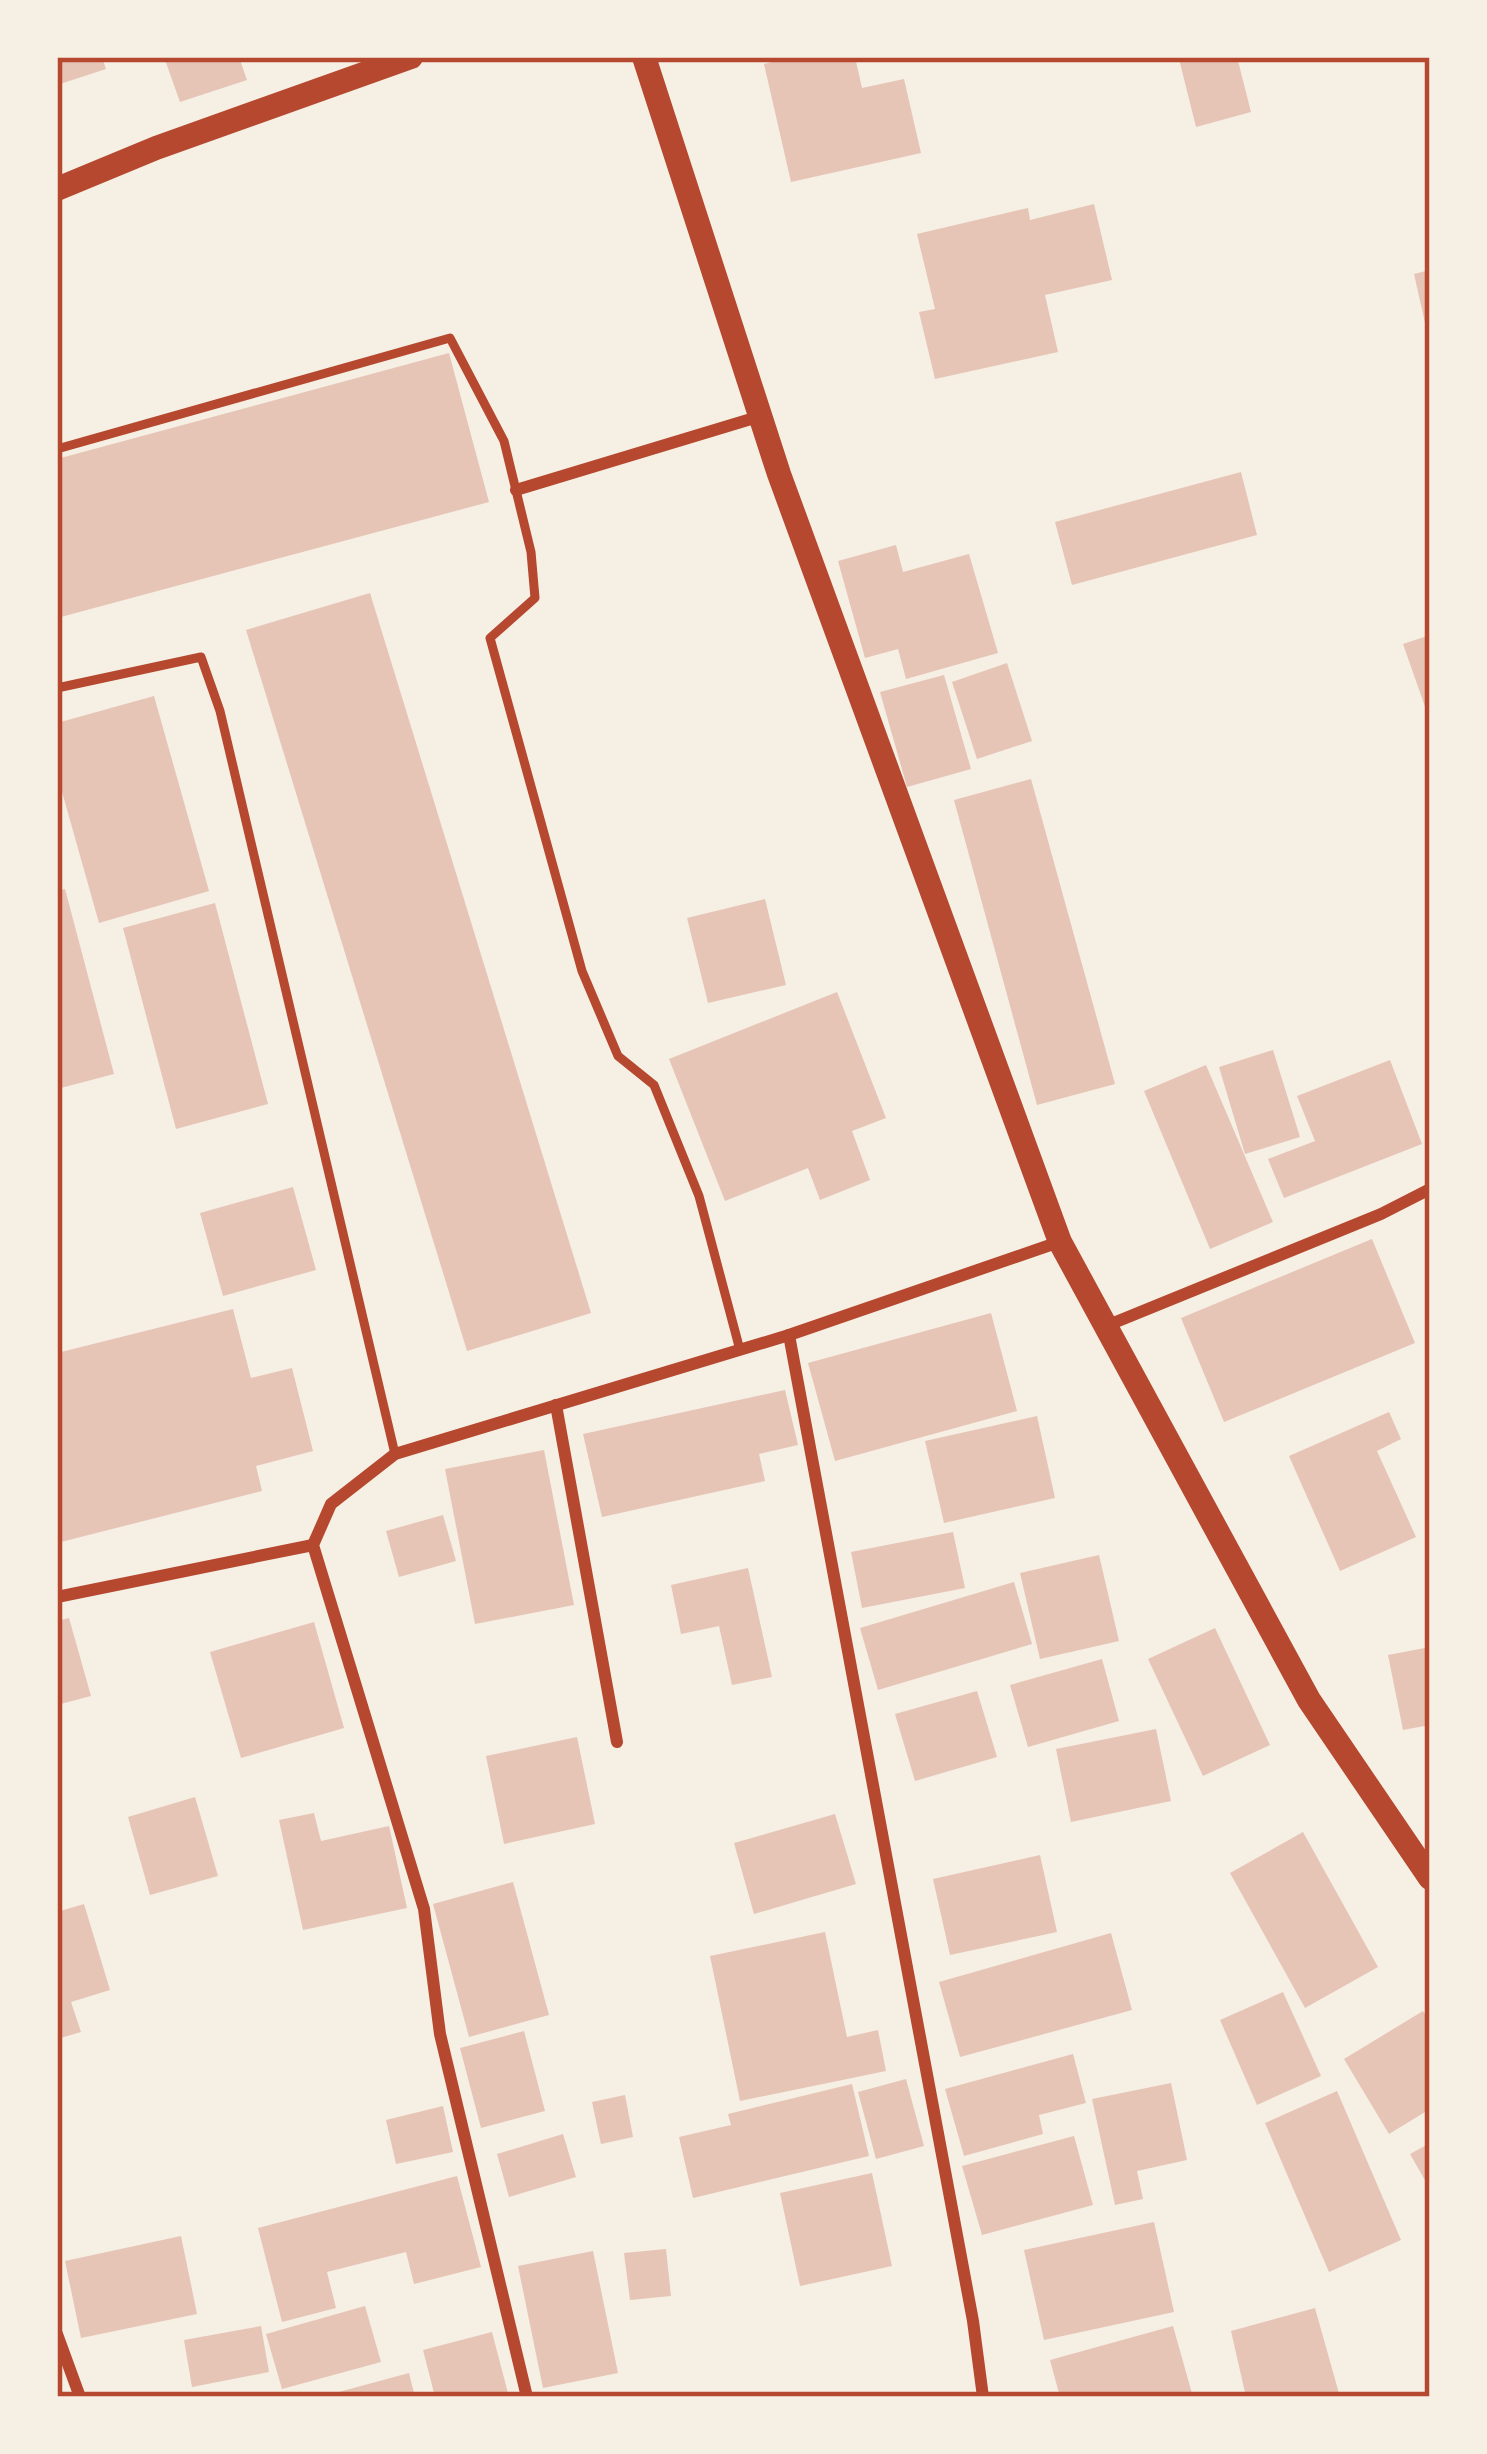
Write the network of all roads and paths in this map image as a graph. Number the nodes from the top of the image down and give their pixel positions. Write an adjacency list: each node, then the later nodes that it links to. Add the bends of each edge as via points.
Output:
1 (411, 57): 3 (main road)
2 (644, 57): 4 (main road)
3 (57, 189)
4 (761, 416): 6 (street); 9 (main road)
5 (57, 449): 6 (lane, via 450,338 503,441)
6 (516, 490): 12 (lane, via 535,598 490,638 582,971 618,1056 654,1084 699,1196)
7 (57, 688): 14 (lane, via 201,657)
8 (1430, 1189): 10 (street)
9 (1060, 1242): 10 (main road); 11 (street)
10 (1105, 1326): 18 (main road, via 1309,1700)
11 (789, 1335): 12 (street); 22 (street)
12 (740, 1350): 13 (street)
13 (556, 1406): 14 (street); 17 (street)
14 (394, 1454): 15 (street, via 331,1504)
15 (314, 1545): 16 (street); 21 (street, via 424,1909 440,2034)
16 (57, 1597)
17 (617, 1742)
18 (1429, 1874)
19 (57, 2334): 20 (street)
20 (80, 2397)
21 (527, 2397)
22 (983, 2397)

